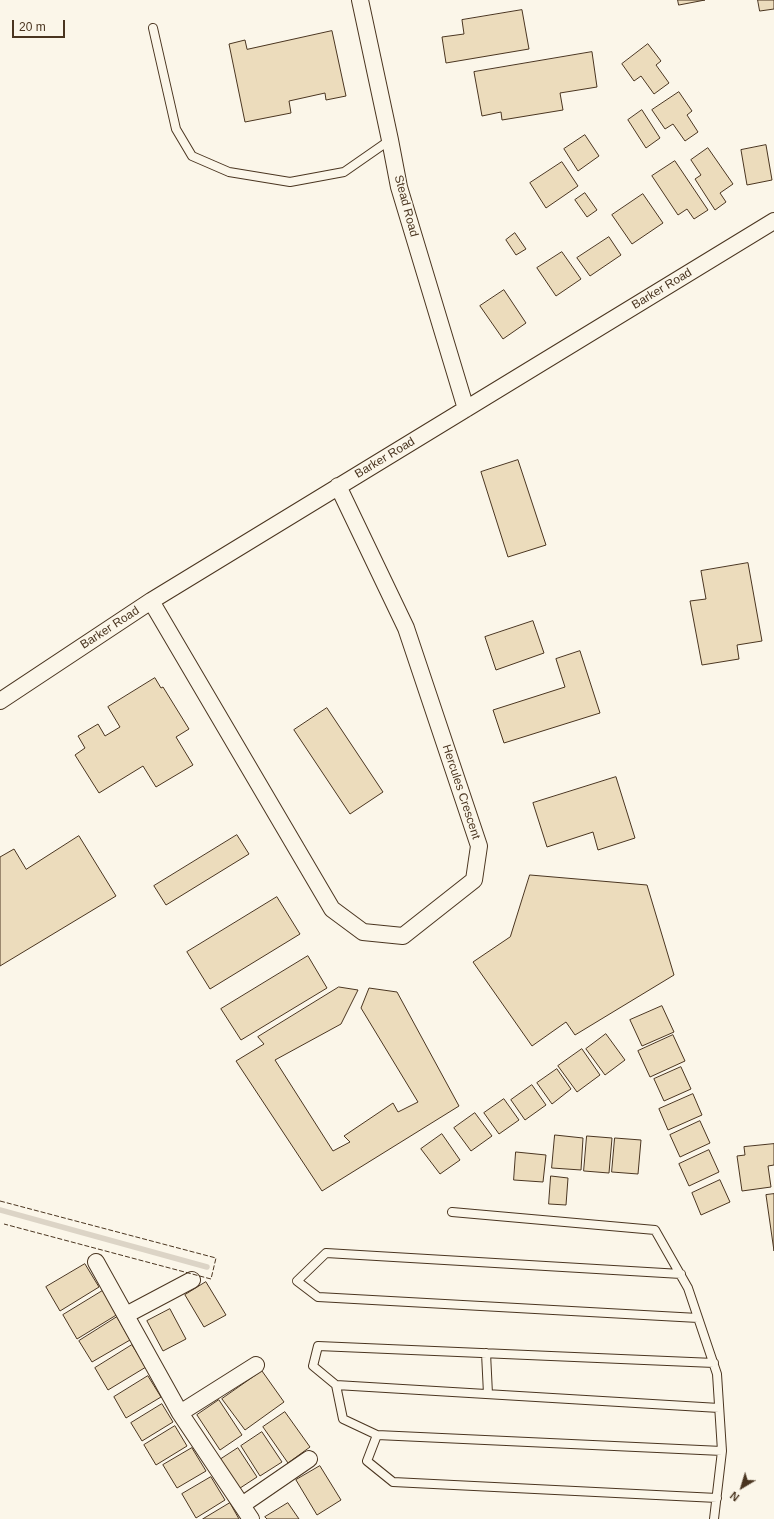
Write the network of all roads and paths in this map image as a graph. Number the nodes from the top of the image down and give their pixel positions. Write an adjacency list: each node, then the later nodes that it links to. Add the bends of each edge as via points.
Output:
1 (360, 0): 3 (street, Stead Road)
2 (152, 28): 3 (lane, via 176,130 192,156 229,172 290,182 344,172)
3 (390, 140): 5 (street, Stead Road, via 398,187)
4 (774, 221): 5 (street, Barker Road)
5 (466, 409): 6 (street, Barker Road)
6 (338, 486): 7 (street, Barker Road); 7 (street, Hercules Crescent, via 406,628 479,846 474,880 402,936 363,932 332,909)
7 (151, 601): 8 (street, Barker Road)
8 (0, 700)
9 (452, 1212): 11 (lane, via 655,1230)
10 (96, 1262): 13 (street)
11 (681, 1274): 14 (lane); 14 (lane, via 326,1254 297,1281 318,1297)
12 (192, 1280): 13 (street)
13 (126, 1314): 21 (street)
14 (698, 1318): 16 (lane)
15 (486, 1353): 16 (lane); 18 (lane, via 318,1346 313,1366); 19 (lane)
16 (714, 1364): 20 (lane)
17 (256, 1365): 21 (street)
18 (336, 1385): 19 (lane); 22 (lane, via 343,1419)
19 (488, 1394): 20 (lane)
20 (719, 1408): 23 (lane)
21 (180, 1412): 26 (street)
22 (377, 1435): 23 (lane); 25 (lane, via 367,1462 393,1482)
23 (722, 1451): 25 (lane)
24 (309, 1459): 26 (street)
25 (716, 1498): 28 (lane)
26 (242, 1505): 27 (street)
27 (251, 1519)
28 (714, 1519)

